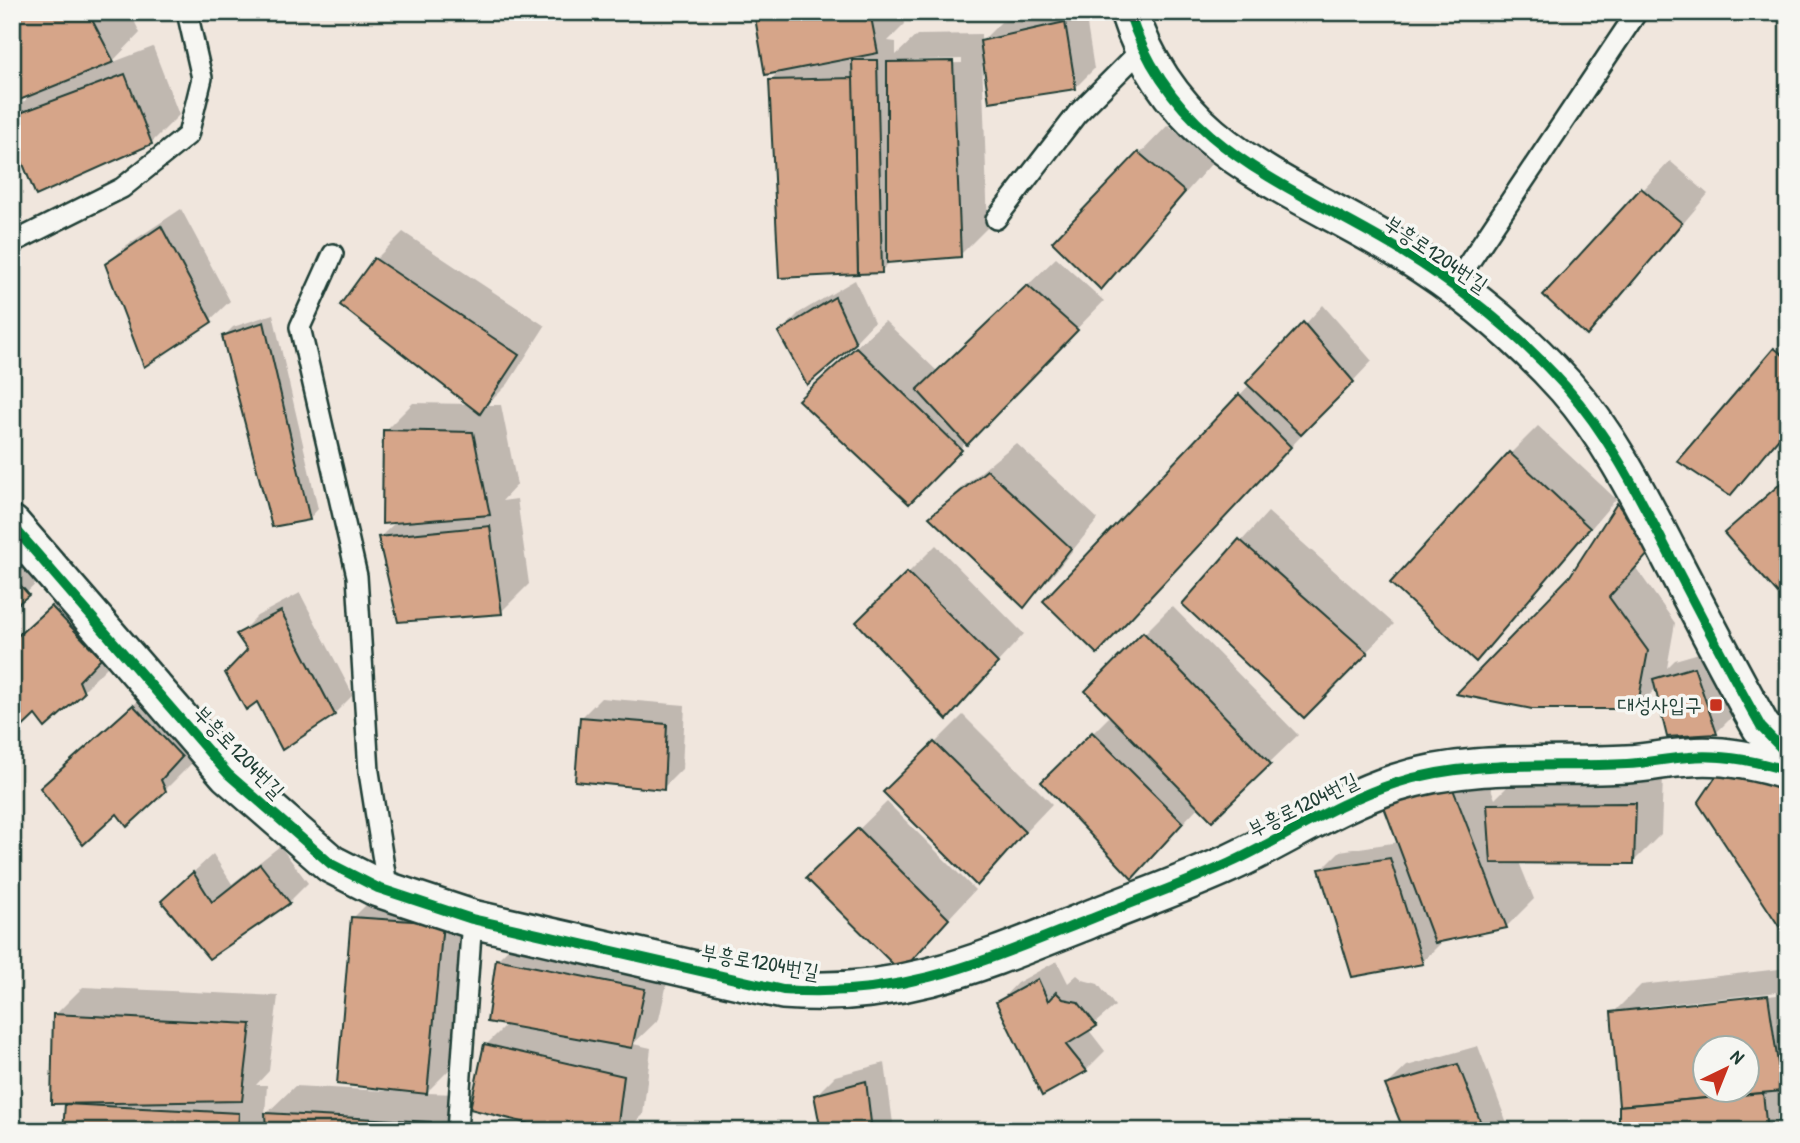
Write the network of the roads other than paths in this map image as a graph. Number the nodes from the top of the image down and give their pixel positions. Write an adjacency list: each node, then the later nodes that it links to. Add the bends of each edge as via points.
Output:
1 (187, 12): 6 (lane, via 202,78 188,135 121,188)
2 (1129, 12): 4 (street, 부흥로1204번길)
3 (1637, 12): 8 (lane)
4 (1141, 50): 5 (lane, via 1077,114); 8 (street, 부흥로1204번길, via 1177,103 1214,139 1258,172)
5 (996, 219)
6 (12, 243)
7 (333, 254): 12 (lane, via 300,327 357,576 369,772)
8 (1454, 285): 10 (street, 부흥로1204번길, via 1532,352 1594,422 1631,480 1761,727)
9 (12, 525): 12 (street, 부흥로1204번길, via 228,774 331,864)
10 (1788, 755)
11 (1788, 771): 13 (street, 부흥로1204번길, via 1753,760 1692,756 1627,764 1469,769 1425,776 1349,802 1231,863 980,962 909,983 830,993 738,981)
12 (388, 892): 13 (street, 부흥로1204번길)
13 (472, 919): 14 (lane)
14 (457, 1131)

